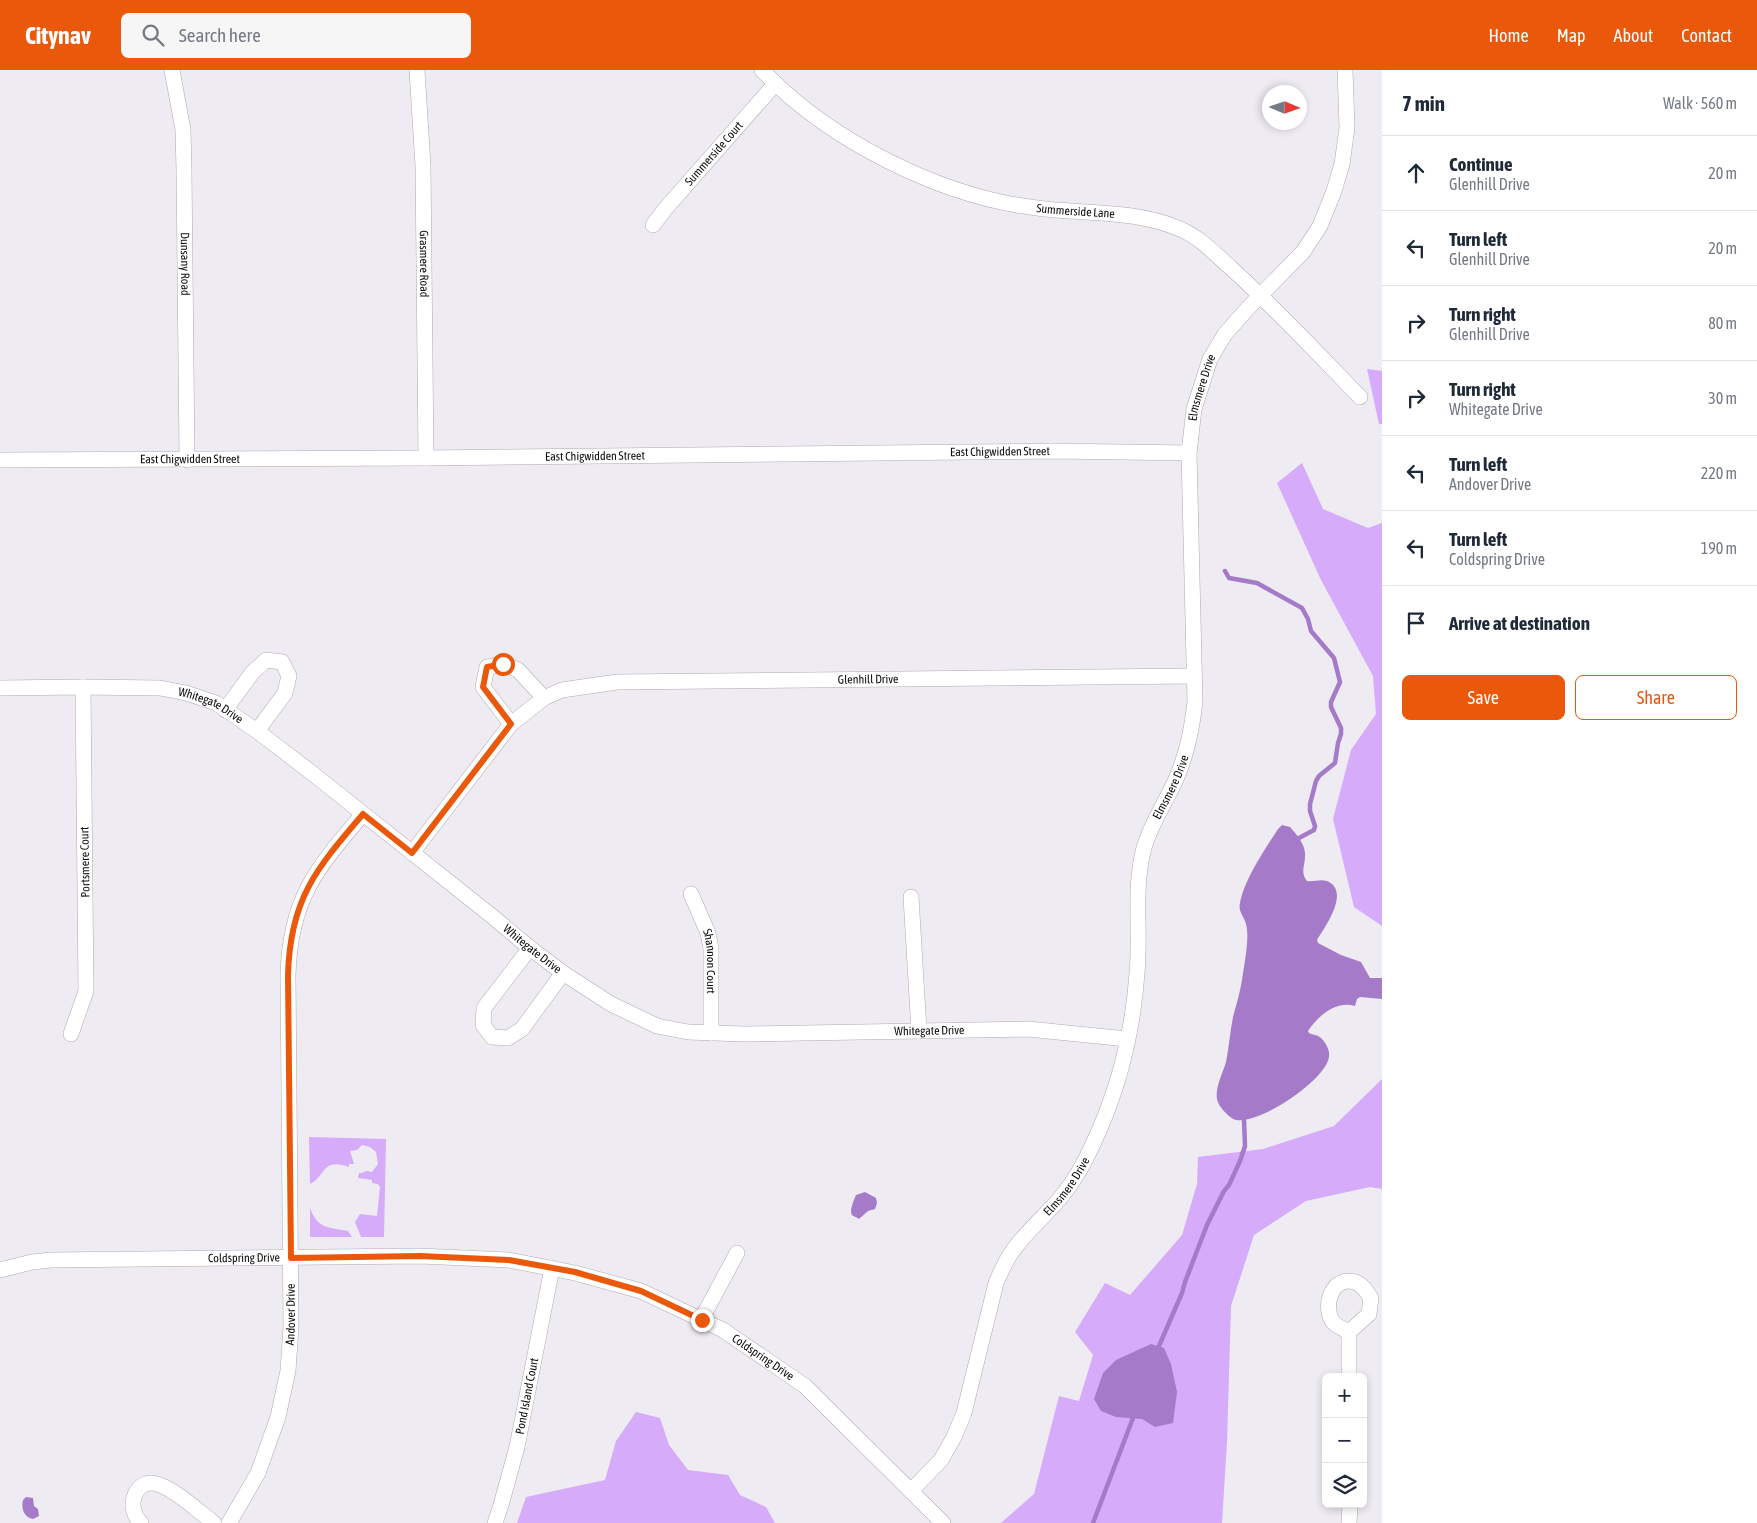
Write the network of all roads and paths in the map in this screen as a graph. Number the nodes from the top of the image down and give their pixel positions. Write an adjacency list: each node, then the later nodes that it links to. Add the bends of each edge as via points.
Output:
1 (172, 70): 12 (street, Dunsany Road, via 183,130)
2 (416, 70): 10 (street, Grasmere Road, via 423,166)
3 (762, 70): 5 (street, Summerside Lane)
4 (1346, 70): 7 (street, Elmsmere Drive, via 1347,128 1334,191 1320,226 1303,252)
5 (775, 84): 6 (street, Summerside Court); 7 (street, Summerside Lane, via 844,137 929,180 995,201 1131,217 1176,227 1198,238)
6 (653, 225)
7 (1260, 295): 8 (street, Summerside Lane); 9 (street, Elmsmere Drive, via 1225,334 1210,359 1194,409)
8 (1360, 397)
9 (1189, 453): 10 (street, East Chigwidden Street); 13 (street, Elmsmere Drive)
10 (426, 458): 12 (street, East Chigwidden Street)
11 (0, 460): 12 (street, East Chigwidden Street)
12 (188, 460)
13 (1194, 676): 16 (street, Glenhill Drive, via 618,682 562,690); 29 (street, Elmsmere Drive, via 1195,702 1184,761 1144,848 1139,886 1137,973)
14 (83, 687): 15 (street, Whitegate Drive); 17 (street, Whitegate Drive, via 160,688 216,703); 28 (street, Portsmere Court, via 86,991)
15 (0, 688)
16 (544, 698): 18 (street, Glenhill Drive); 18 (street, via 518,670 503,664 487,667 483,687)
17 (225, 710): 19 (street, Whitegate Drive); 19 (street, via 252,673 266,660 282,662 289,676 285,693)
18 (511, 724): 21 (street, Glenhill Drive)
19 (257, 731): 20 (street, Whitegate Drive)
20 (363, 814): 21 (street, Whitegate Drive); 31 (street, Andover Drive, via 328,855 306,888 291,935 288,975)
21 (412, 853): 24 (street, Whitegate Drive)
22 (691, 894): 27 (street, Shannon Court, via 708,933 711,949)
23 (912, 897): 26 (street)
24 (530, 948): 25 (street, Whitegate Drive); 25 (street, via 484,1008 483,1025 492,1037 508,1038 522,1029)
25 (563, 973): 27 (street, Whitegate Drive, via 611,1004 657,1026)
26 (918, 1031): 27 (street, Whitegate Drive); 29 (street, Whitegate Drive, via 1028,1029)
27 (710, 1033)
28 (71, 1034)
29 (1127, 1040): 37 (street, Elmsmere Drive, via 1112,1100 1092,1147 1062,1196 1013,1250 996,1283 964,1413 954,1438 941,1460)
30 (737, 1252): 34 (street)
31 (291, 1258): 32 (street, Coldspring Drive, via 430,1256 509,1260); 33 (street, Coldspring Drive, via 51,1260); 41 (street, Andover Drive, via 288,1371 278,1416 258,1473)
32 (552, 1268): 34 (street, Coldspring Drive, via 641,1291); 42 (street, Pond Island Court, via 517,1447)
33 (0, 1270)
34 (702, 1320): 37 (street, Coldspring Drive, via 805,1386)
35 (1349, 1332): 36 (street)
36 (1350, 1373)
37 (911, 1491): 43 (street, Coldspring Drive)
38 (1350, 1508): 44 (street)
39 (141, 1523): 40 (street, via 132,1508 135,1493 141,1487 154,1483)
40 (214, 1523)
41 (230, 1523)
42 (495, 1523)
43 (943, 1523)
44 (1348, 1523)

